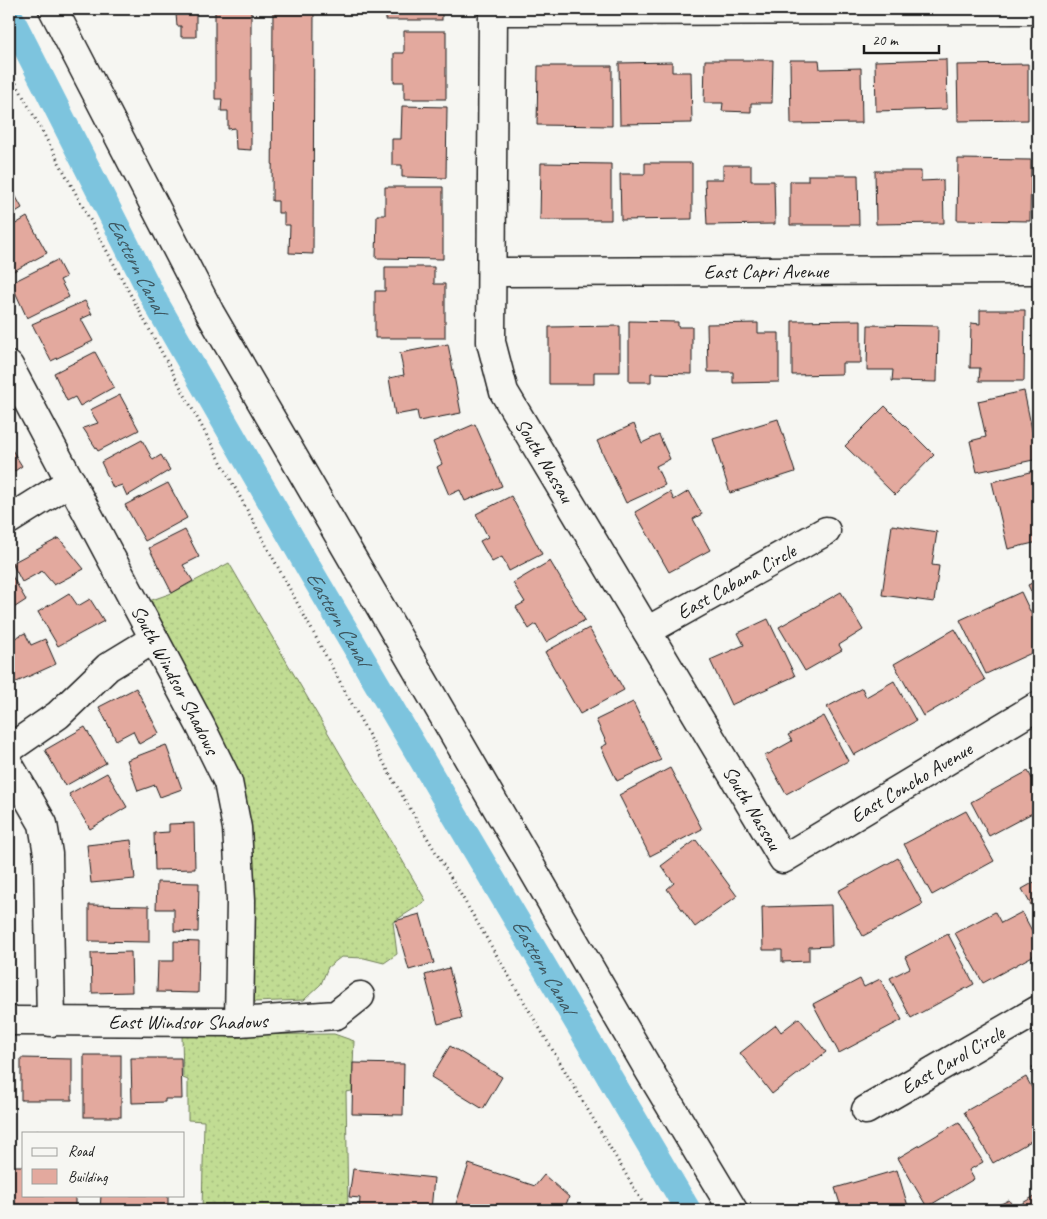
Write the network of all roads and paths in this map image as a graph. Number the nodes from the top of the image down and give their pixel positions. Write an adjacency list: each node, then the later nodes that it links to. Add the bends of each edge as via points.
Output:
1 (53, 9): 24 (street, via 210,313)
2 (494, 10): 3 (street); 6 (street, South Nassau)
3 (1038, 10)
4 (9, 70): 23 (path, via 392,778)
5 (1038, 270): 6 (street, East Capri Avenue)
6 (492, 272): 11 (street, South Nassau, via 491,342 504,392)
7 (9, 366): 8 (street, South Windsor Shadows)
8 (71, 481): 9 (street); 12 (street, South Windsor Shadows)
9 (9, 520)
10 (826, 531): 11 (street, East Cabana Circle)
11 (647, 631): 16 (street, South Nassau)
12 (154, 639): 14 (street, via 108,667 58,715); 21 (street, South Windsor Shadows, via 228,782 237,828 241,900)
13 (1038, 706): 16 (street, East Concho Avenue)
14 (9, 749)
15 (9, 765): 20 (street, via 43,824 48,854)
16 (783, 859)
17 (360, 996): 21 (street, East Windsor Shadows, via 336,1016)
18 (1038, 1010): 22 (street, East Carol Circle)
19 (9, 1021): 20 (street, East Windsor Shadows)
20 (52, 1022): 21 (street, East Windsor Shadows)
21 (239, 1022)
22 (866, 1110)
23 (647, 1210)
24 (733, 1210)

